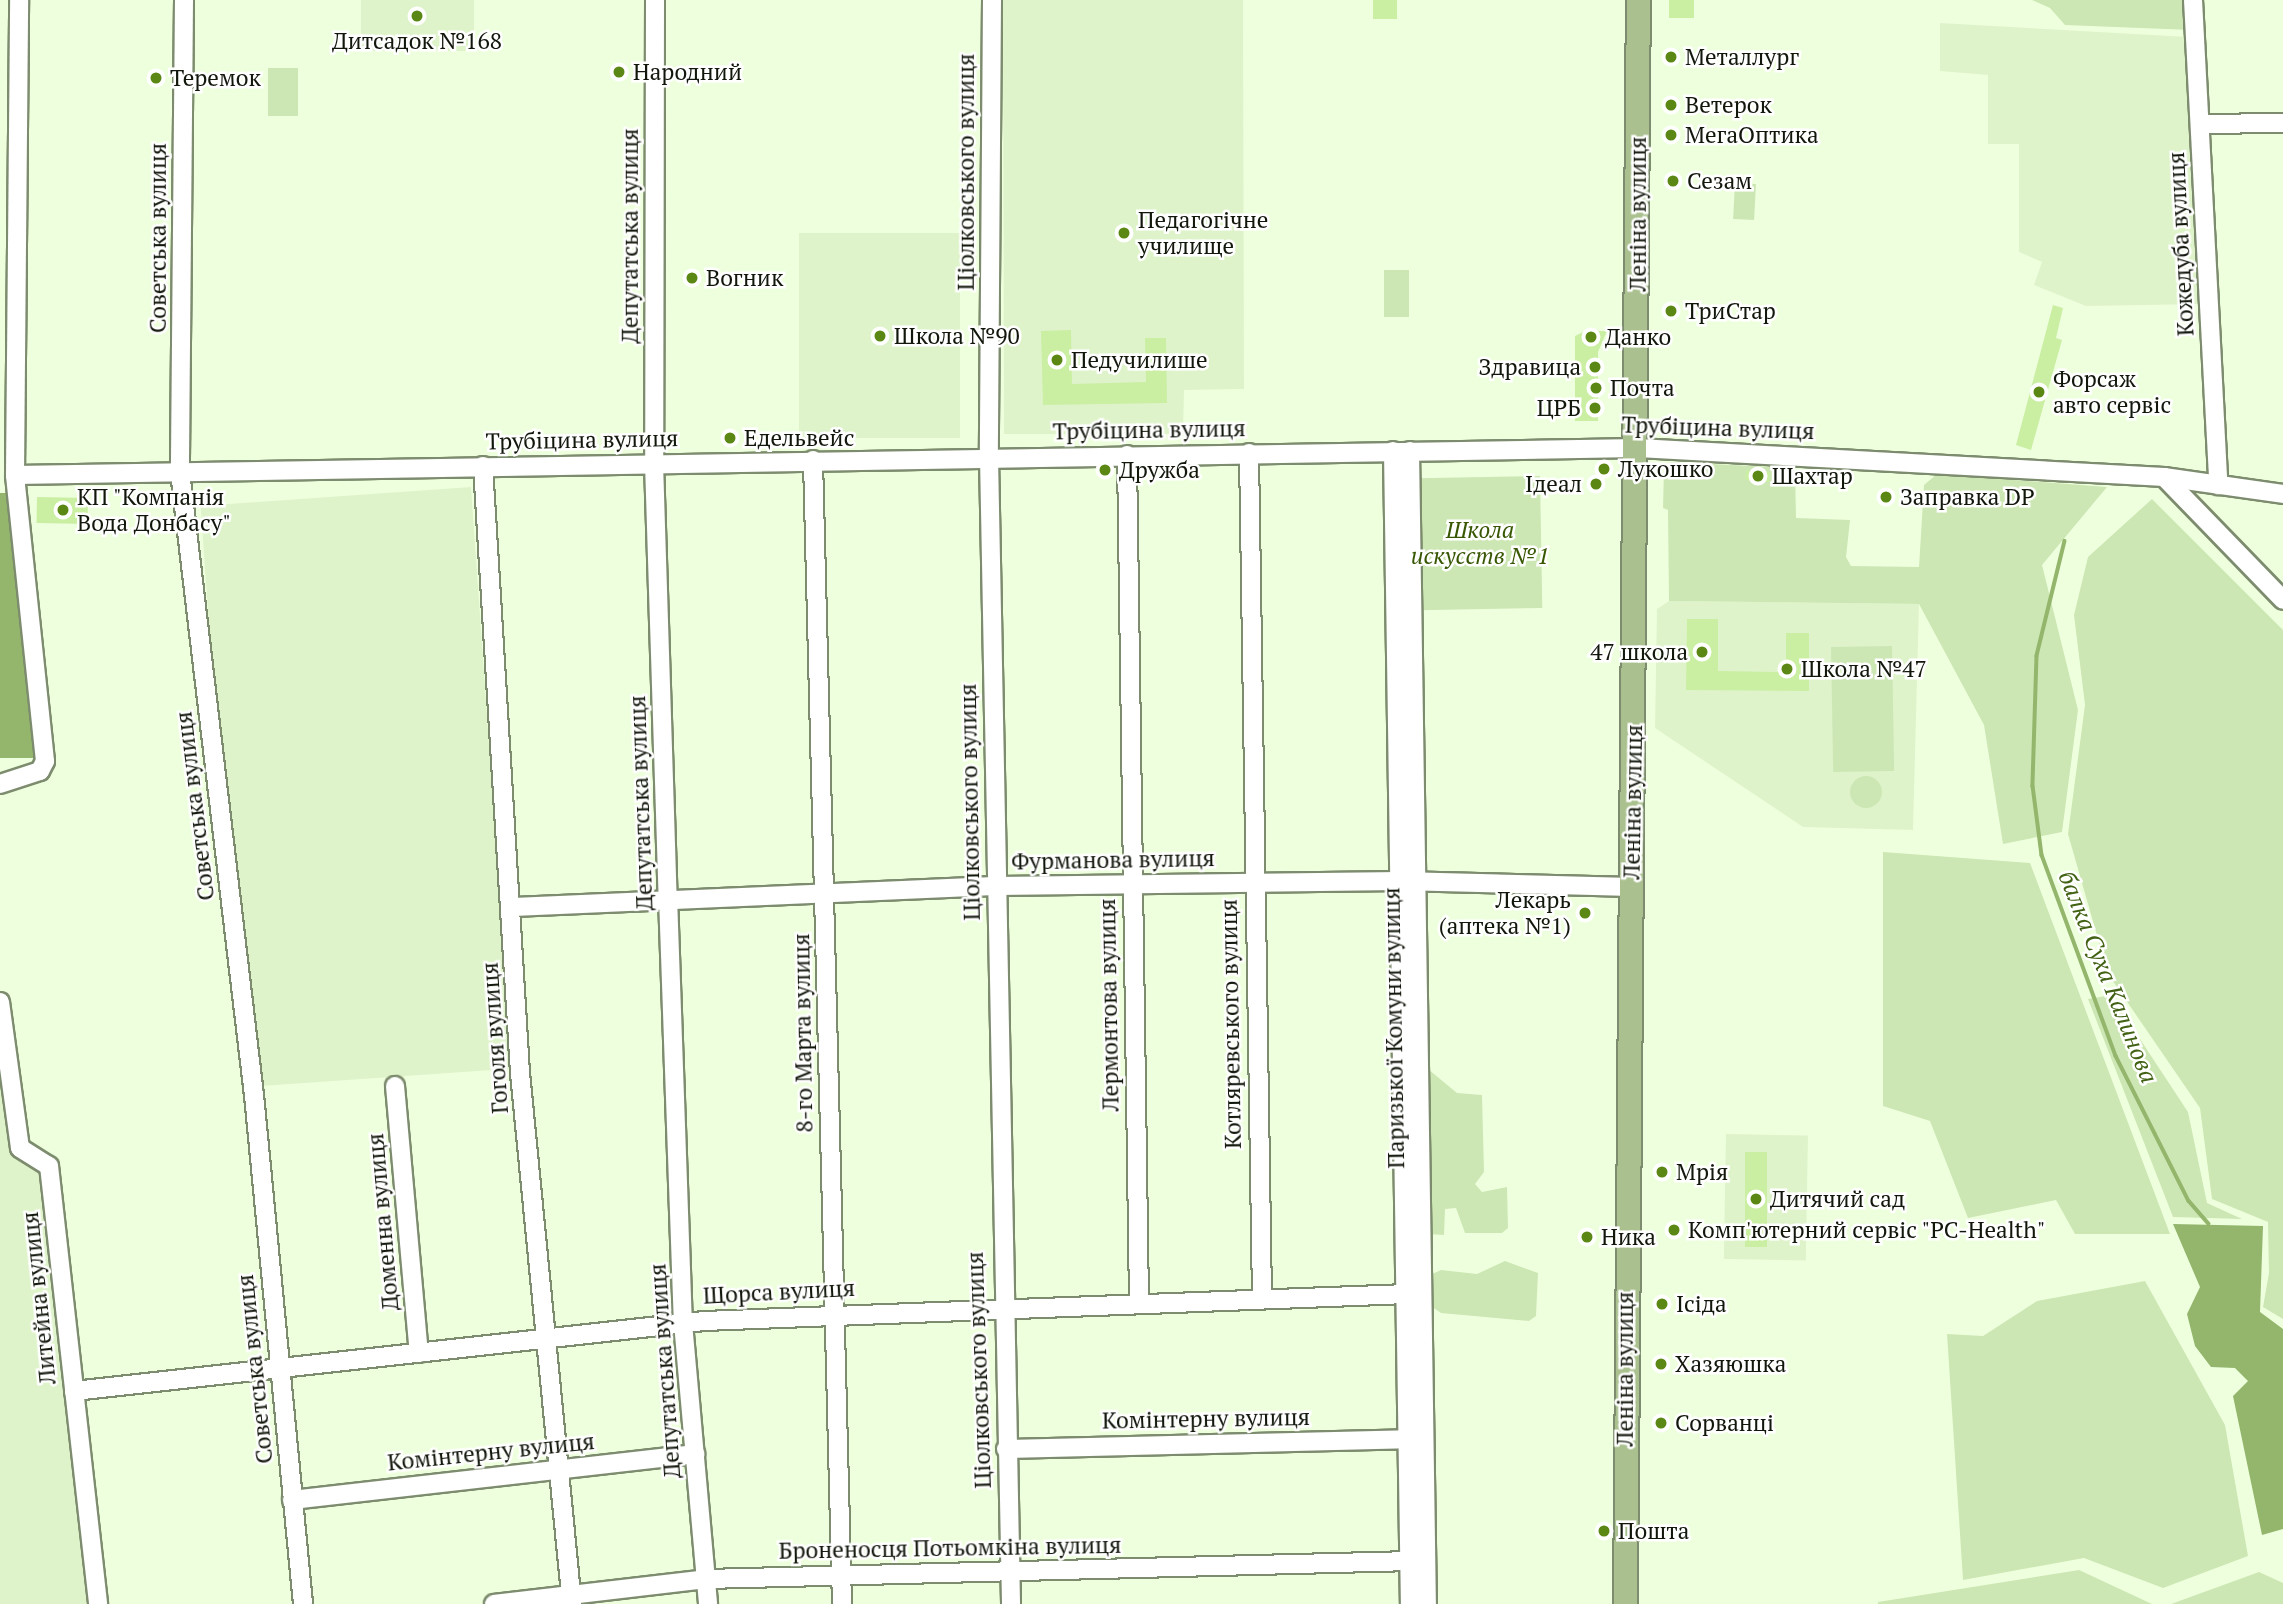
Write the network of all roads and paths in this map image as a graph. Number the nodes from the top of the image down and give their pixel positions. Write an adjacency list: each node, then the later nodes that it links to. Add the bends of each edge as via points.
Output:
1 (19, 0): 18 (street)
2 (184, 0): 17 (street, Советська вулиця)
3 (655, 0): 15 (street, Депутатська вулиця)
4 (992, 0): 13 (street, Ціолковського вулиця)
5 (1638, 0): 9 (main road, Леніна вулиця)
6 (2193, 0): 8 (street, Кожедуба вулиця)
7 (2283, 123): 8 (street)
8 (2200, 124): 20 (street, Кожедуба вулиця)
9 (1638, 448): 10 (street, Трубіцина вулиця); 19 (street, Трубіцина вулиця); 28 (main road, Леніна вулиця)
10 (1402, 451): 11 (street, Трубіцина вулиця); 24 (street, Паризької Комуни вулиця)
11 (1249, 453): 12 (street, Трубіцина вулиця); 25 (street, Котляревського вулиця)
12 (1126, 455): 13 (street, Трубіцина вулиця); 27 (street, Лермонтова вулиця)
13 (989, 457): 14 (street, Трубіцина вулиця); 26 (street, Ціолковського вулиця)
14 (813, 460): 15 (street, Трубіцина вулиця); 29 (street, 8-го Марта вулиця)
15 (654, 463): 16 (street, Трубіцина вулиця); 30 (street, Депутатська вулиця)
16 (483, 466): 17 (street, Трубіцина вулиця); 31 (street, Гоголя вулиця)
17 (180, 471): 18 (street, Трубіцина вулиця); 42 (street, Советська вулиця, via 254,1096)
18 (15, 475): 23 (street, via 45,761 40,771)
19 (2164, 477): 20 (street, Трубіцина вулиця); 22 (street)
20 (2218, 485): 21 (street, Трубіцина вулиця)
21 (2283, 495)
22 (2283, 600)
23 (0, 785)
24 (1408, 881): 25 (street, Фурманова вулиця); 28 (street, Фурманова вулиця); 34 (street, Паризької Комуни вулиця); 61 (street, Паризької Комуни вулиця)
25 (1253, 883): 27 (street, Фурманова вулиця); 35 (street, Котляревського вулиця)
26 (997, 886): 27 (street, Фурманова вулиця); 29 (street, Фурманова вулиця); 37 (street, Ціолковського вулиця)
27 (1131, 886): 36 (street, Лермонтова вулиця)
28 (1632, 887): 62 (main road, Леніна вулиця)
29 (824, 890): 30 (street, Фурманова вулиця); 38 (street, 8-го Марта вулиця)
30 (668, 897): 31 (street, Фурманова вулиця); 39 (street, Депутатська вулиця)
31 (511, 907): 40 (street, Гоголя вулиця, via 520,1073)
32 (0, 1002): 43 (street, Литейна вулиця, via 20,1147 49,1166)
33 (395, 1086): 41 (street, Доменна вулиця)
34 (1406, 1294): 35 (street, Щорса вулиця); 44 (street, Паризької Комуни вулиця)
35 (1262, 1299): 36 (street, Щорса вулиця)
36 (1139, 1303): 37 (street, Щорса вулиця)
37 (1001, 1307): 38 (street, Щорса вулиця); 45 (street, Ціолковського вулиця)
38 (834, 1313): 39 (street, Щорса вулиця); 51 (street, 8-го Марта вулиця)
39 (683, 1323): 40 (street, Щорса вулиця); 46 (street, Депутатська вулиця)
40 (545, 1339): 41 (street, Щорса вулиця); 47 (street, Гоголя вулиця)
41 (419, 1353): 42 (street, Щорса вулиця)
42 (279, 1369): 43 (street, Щорса вулиця); 48 (street, Советська вулиця)
43 (74, 1391): 54 (street, Литейна вулиця)
44 (1408, 1439): 45 (street, Комінтерну вулиця); 49 (street, Паризької Комуни вулиця)
45 (1006, 1449): 50 (street, Ціолковського вулиця)
46 (695, 1454): 47 (street, Комінтерну вулиця); 52 (street, Депутатська вулиця)
47 (557, 1469): 48 (street, Комінтерну вулиця); 53 (street, Гоголя вулиця)
48 (292, 1500): 55 (street, Советська вулиця)
49 (1410, 1561): 50 (street, Броненосця Потьомкіна вулиця); 60 (street, Паризької Комуни вулиця)
50 (1010, 1571): 51 (street, Броненосця Потьомкіна вулиця); 59 (street, Ціолковського вулиця)
51 (842, 1575): 52 (street, Броненосця Потьомкіна вулиця); 58 (street, 8-го Марта вулиця)
52 (706, 1579): 53 (street, Броненосця Потьомкіна вулиця); 57 (street, Депутатська вулиця)
53 (571, 1599): 56 (street, Броненосця Потьомкіна вулиця)
54 (98, 1604)
55 (303, 1604)
56 (494, 1604)
57 (708, 1604)
58 (842, 1604)
59 (1010, 1604)
60 (1410, 1604)
61 (1427, 1604)
62 (1625, 1604)

